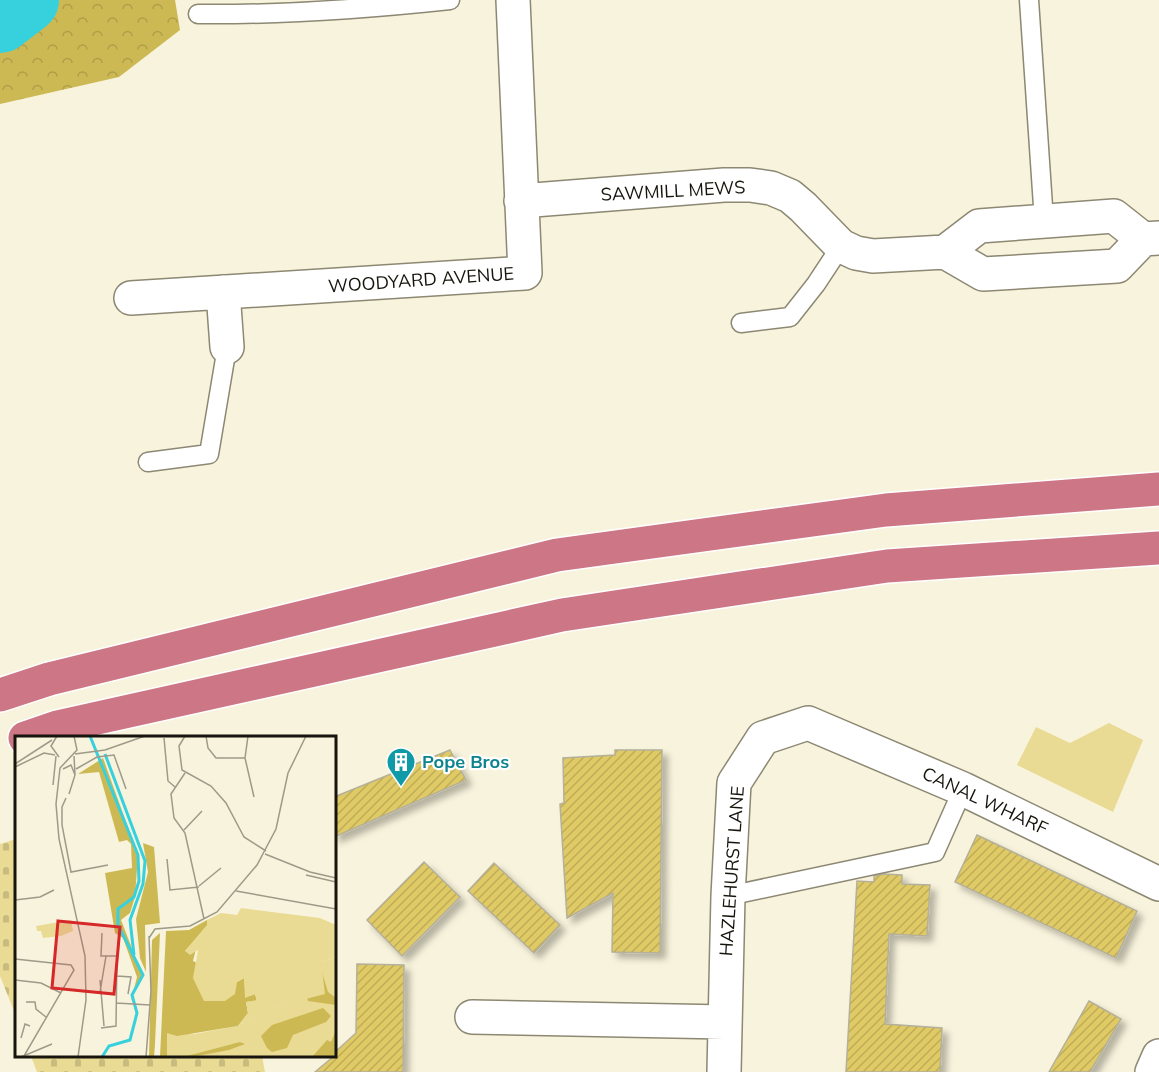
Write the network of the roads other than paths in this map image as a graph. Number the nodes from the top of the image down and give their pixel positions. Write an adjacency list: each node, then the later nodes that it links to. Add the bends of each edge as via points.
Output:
1 (450, 0): 4 (lane, via 257,15)
2 (513, 0): 5 (street, WOODYARD AVENUE)
3 (1029, 0): 6 (lane)
4 (198, 14)
5 (521, 201): 8 (street, SAWMILL MEWS, via 724,186 771,188 790,196); 10 (street, WOODYARD AVENUE, via 525,273)
6 (1044, 221): 7 (street, via 1114,216); 9 (street, via 979,226)
7 (1151, 238): 9 (street, via 1117,266 983,274)
8 (841, 246): 9 (street, SAWMILL MEWS, via 873,256); 12 (lane, via 790,317)
9 (945, 252)
10 (224, 292): 11 (street, WOODYARD AVENUE); 13 (street)
11 (130, 298)
12 (741, 322)
13 (227, 347): 14 (lane, via 209,454)
14 (148, 462)
15 (1159, 489): 17 (highway, via 886,510 557,555 49,679)
16 (1159, 548): 19 (highway, via 887,566 562,615)
17 (0, 695)
18 (808, 723): 22 (street, CANAL WHARF); 24 (street, HAZLEHURST LANE, via 763,738 734,783)
19 (31, 736)
20 (15, 740): 21 (highway)
21 (0, 746)
22 (963, 789): 23 (street, CANAL WHARF); 24 (lane, via 936,852)
23 (1159, 884)
24 (728, 896): 26 (street, HAZLEHURST LANE)
25 (472, 1017): 26 (street)
26 (725, 1022): 28 (street, HAZLEHURST LANE)
27 (1159, 1056): 29 (street)
28 (724, 1072)
29 (1152, 1072)

